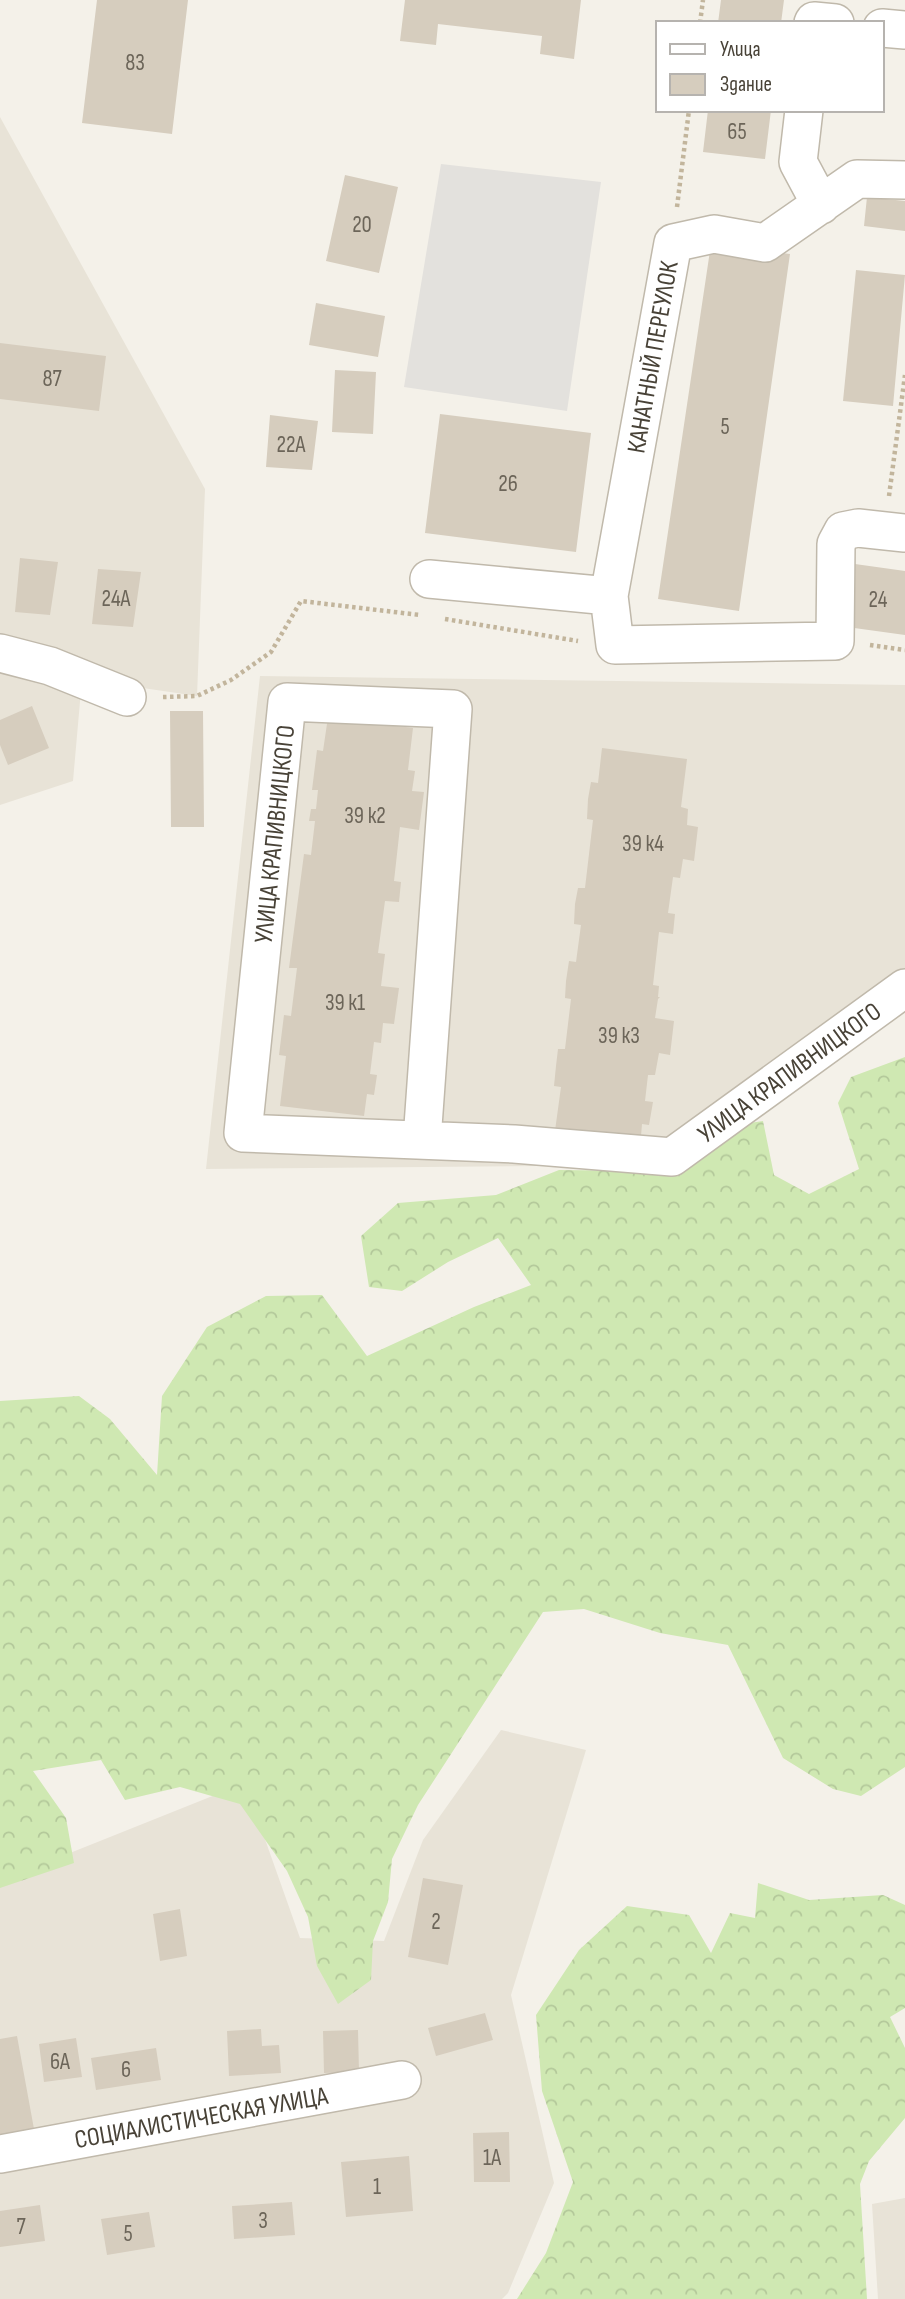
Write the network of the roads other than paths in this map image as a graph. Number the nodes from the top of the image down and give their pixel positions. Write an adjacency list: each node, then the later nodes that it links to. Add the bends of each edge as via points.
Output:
1 (884, 28): 2 (street)
2 (905, 30)
3 (804, 112): 5 (street, via 799,162)
4 (905, 180): 5 (street, КАНАТНЫЙ ПЕРЕУЛОК, via 857,179)
5 (821, 205): 8 (street, КАНАТНЫЙ ПЕРЕУЛОК, via 765,243 714,234 673,243)
6 (895, 533): 8 (street, КАНАТНЫЙ ПЕРЕУЛОК, via 858,528 843,531 836,544 835,641 615,645)
7 (429, 579): 8 (street)
8 (609, 596)
9 (0, 653): 10 (street, via 50,666)
10 (127, 697)
11 (905, 988): 12 (street, УЛИЦА КРАПИВНИЦКОГО, via 672,1157)
12 (422, 1140): 12 (street, УЛИЦА КРАПИВНИЦКОГО, via 243,1133 287,702 453,709)
13 (402, 2080): 14 (street, СОЦИАЛИСТИЧЕСКАЯ УЛИЦА)
14 (0, 2154)

